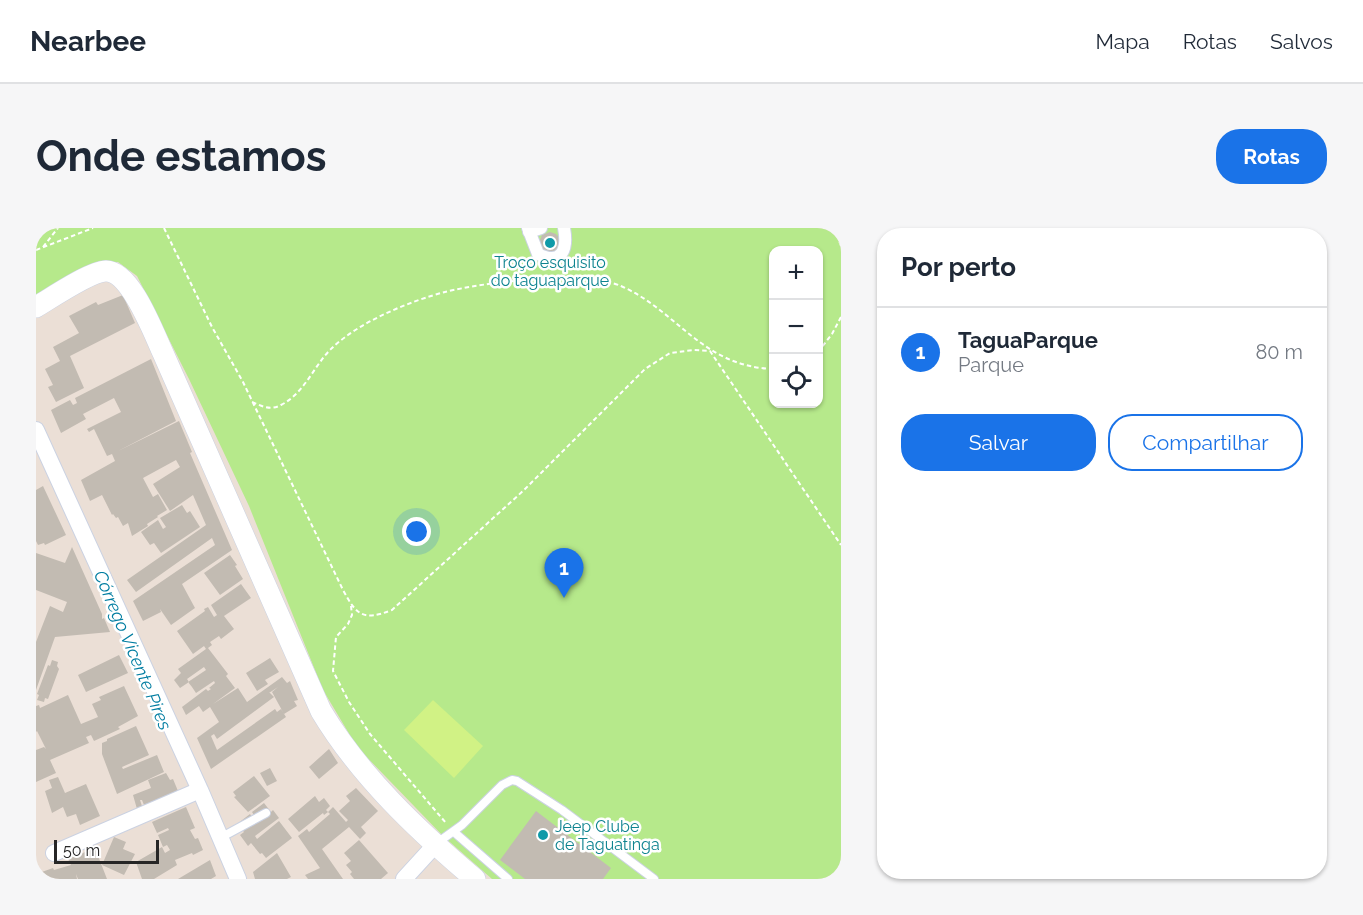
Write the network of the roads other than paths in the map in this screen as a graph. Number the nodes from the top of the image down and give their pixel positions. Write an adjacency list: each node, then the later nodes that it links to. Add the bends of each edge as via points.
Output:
1 (564, 228): 2 (street, via 566,246 551,259 538,254)
2 (533, 229)
3 (36, 307): 9 (street, via 98,273 113,272 127,283 163,353 321,711 352,757)
4 (36, 430): 5 (street)
5 (200, 790): 8 (street); 10 (street)
6 (266, 813): 8 (lane)
7 (454, 832): 9 (lane); 14 (lane); 15 (lane, via 502,785 517,781)
8 (220, 838): 11 (street)
9 (435, 845): 12 (street); 13 (street)
10 (54, 853)
11 (238, 879)
12 (404, 879)
13 (475, 879)
14 (508, 879)
15 (654, 879)

